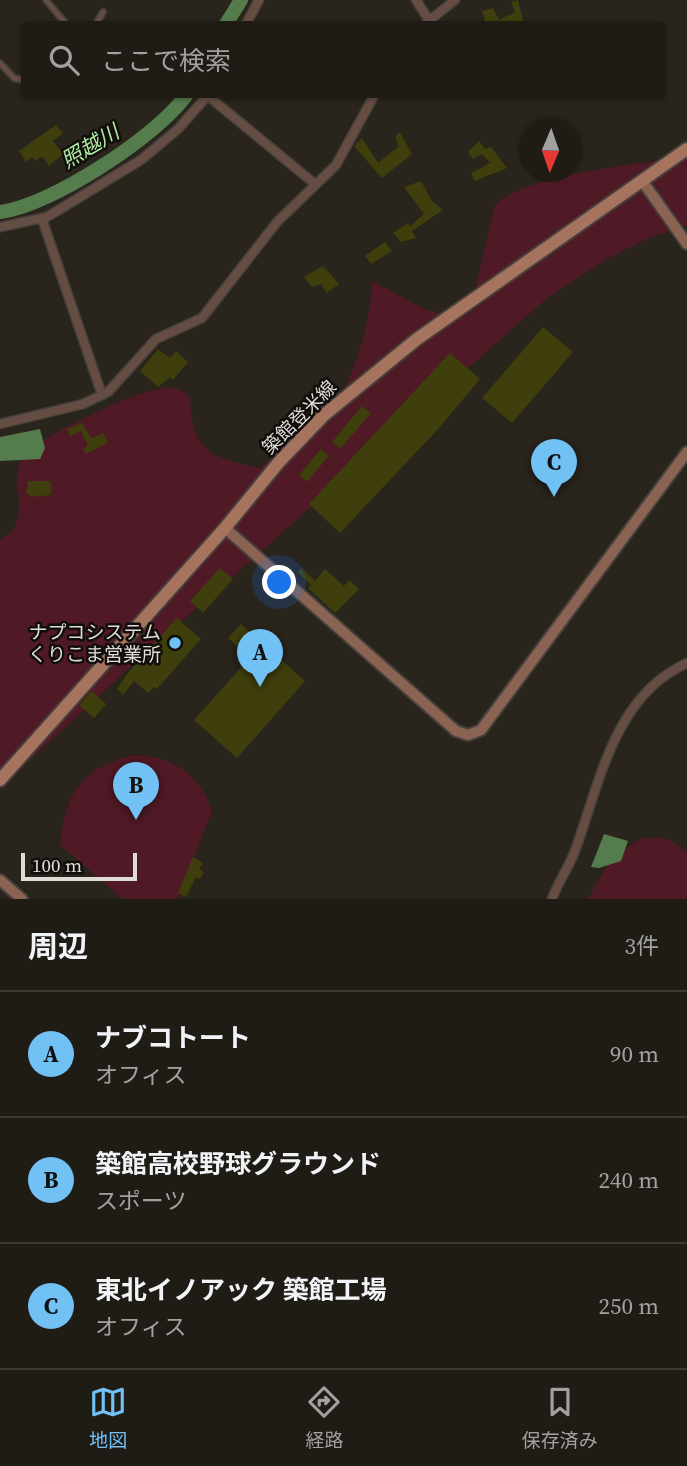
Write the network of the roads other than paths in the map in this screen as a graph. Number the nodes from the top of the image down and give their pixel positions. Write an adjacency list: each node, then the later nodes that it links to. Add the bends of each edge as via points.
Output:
1 (46, 0): 6 (lane)
2 (259, 0): 8 (street)
3 (416, 0): 9 (street)
4 (455, 0): 10 (street)
5 (103, 12): 7 (lane)
6 (64, 21)
7 (98, 21)
8 (248, 21)
9 (426, 21)
10 (428, 21)
11 (0, 63): 12 (lane)
12 (21, 79)
13 (204, 98): 19 (street, via 141,160)
14 (211, 98): 18 (street)
15 (373, 98): 18 (street, via 336,165)
16 (687, 149): 17 (main road, 築館登米線)
17 (643, 182): 21 (street); 25 (main road, 築館登米線, via 361,383 279,462)
18 (315, 184): 22 (street, via 277,222 202,318 156,339)
19 (42, 219): 20 (street); 22 (street)
20 (0, 227)
21 (687, 244)
22 (102, 395): 23 (street, via 63,410)
23 (0, 424)
24 (687, 452): 25 (street, via 481,730 468,735 456,732)
25 (225, 528): 27 (main road, 築館登米線)
26 (687, 663): 30 (street, via 661,676 631,709 597,779 574,853)
27 (0, 780)
28 (0, 880): 29 (street)
29 (22, 899)
30 (552, 899)

